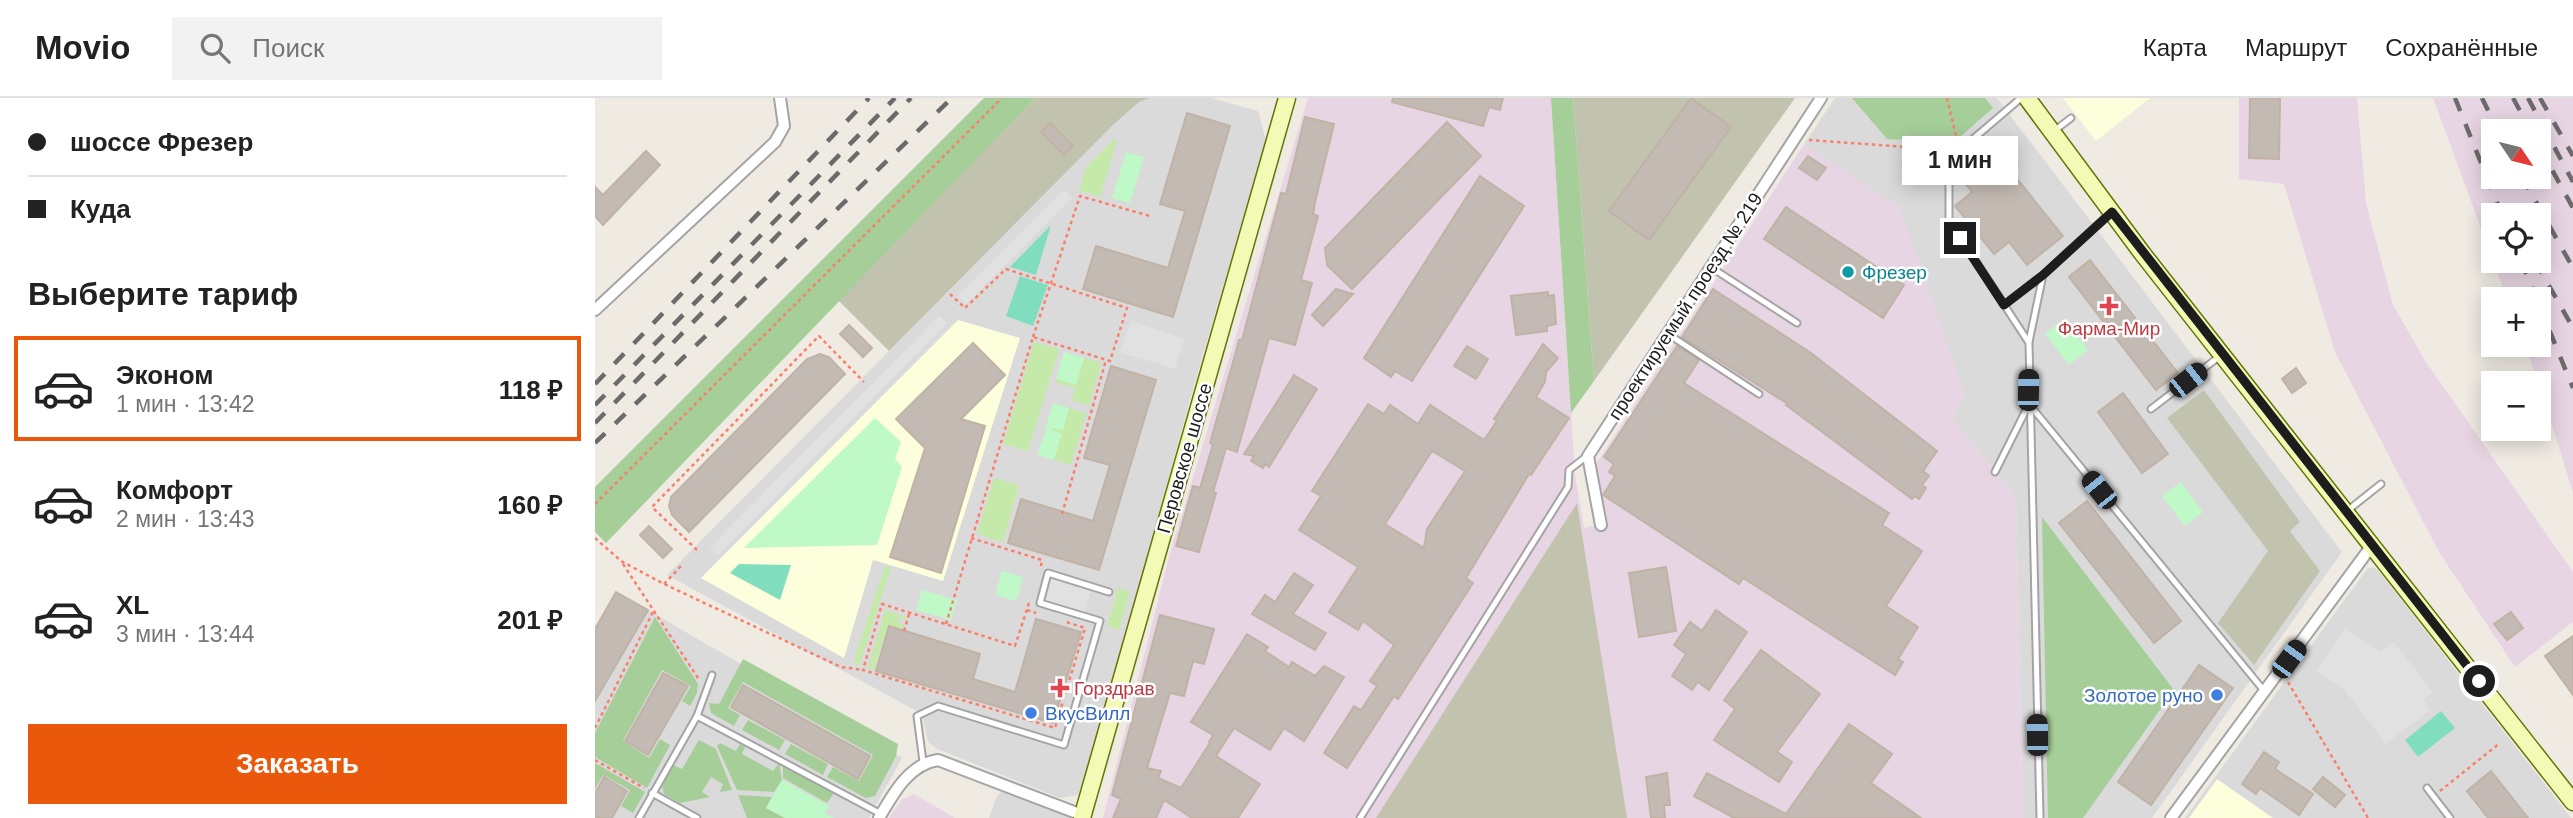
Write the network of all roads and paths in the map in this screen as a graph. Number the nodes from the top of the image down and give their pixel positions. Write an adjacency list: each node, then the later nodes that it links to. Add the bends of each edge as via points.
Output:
1 (780, 98): 19 (street, via 784,126 775,142)
2 (1002, 98): 33 (path)
3 (1287, 98): 69 (street, Перовское шоссе)
4 (1821, 98): 14 (street, проектируемый проезд № 219)
5 (1947, 98): 11 (path)
6 (2021, 98): 11 (lane)
7 (2027, 98): 9 (street)
8 (2071, 118): 9 (lane)
9 (2052, 132): 12 (street)
10 (1802, 139): 11 (path)
11 (1959, 150): 18 (lane, via 1949,173 1949,220)
12 (2112, 212): 15 (lane); 24 (street)
13 (1150, 216): 16 (path, via 1080,196)
14 (1710, 267): 20 (lane); 21 (street, проектируемый проезд № 219)
15 (2043, 275): 18 (lane); 23 (lane)
16 (1051, 283): 17 (path, via 1006,269 965,308); 22 (path); 25 (path, via 1127,308 1110,361)
17 (950, 294)
18 (2004, 305): 23 (lane)
19 (595, 310)
20 (1797, 323)
21 (1667, 334): 27 (lane); 30 (street, проектируемый проезд № 219)
22 (1033, 337): 25 (path); 38 (path)
23 (2029, 343): 28 (lane)
24 (2222, 354): 29 (lane); 34 (street)
25 (1106, 360): 35 (path)
26 (864, 382): 40 (path, via 819,336 652,507)
27 (1759, 394)
28 (2029, 404): 31 (lane); 58 (lane); 73 (lane)
29 (2151, 410)
30 (1588, 456): 36 (street); 72 (lane, via 1569,470 1568,487)
31 (1995, 472)
32 (2381, 484): 34 (lane)
33 (595, 504)
34 (2347, 511): 39 (street)
35 (1062, 514)
36 (1601, 525)
37 (595, 538): 41 (path)
38 (971, 538): 43 (path, via 1042,560); 52 (path)
39 (2373, 544): 58 (street); 67 (street)
40 (698, 550)
41 (621, 561): 44 (path); 47 (path)
42 (683, 565): 44 (path)
43 (1039, 573)
44 (664, 584): 54 (path, via 841,667)
45 (1109, 592): 63 (lane, via 1048,573 1042,593 1040,603 1100,621 1064,746 938,706 917,716)
46 (1031, 598): 48 (path)
47 (654, 610): 57 (path); 60 (path)
48 (1027, 610): 50 (path); 52 (path, via 1015,646)
49 (910, 613): 52 (path); 53 (path); 54 (path, via 882,604)
50 (1038, 614)
51 (1062, 621): 54 (path, via 1085,628 1055,728)
52 (946, 624)
53 (905, 631)
54 (863, 670)
55 (712, 675): 59 (lane)
56 (2284, 676): 75 (path)
57 (702, 683)
58 (2265, 692): 74 (street)
59 (697, 716): 65 (lane); 68 (lane)
60 (595, 728)
61 (2500, 743): 66 (path)
62 (595, 760): 65 (path)
63 (923, 762): 68 (street); 69 (street, via 938,760)
64 (2427, 788): 66 (lane)
65 (652, 793): 70 (lane); 71 (lane)
66 (2433, 796): 76 (lane)
67 (2573, 802)
68 (880, 816)
69 (1085, 817)
70 (639, 818)
71 (697, 818)
72 (1360, 818)
73 (2040, 818)
74 (2171, 818)
75 (2368, 818)
76 (2450, 818)

